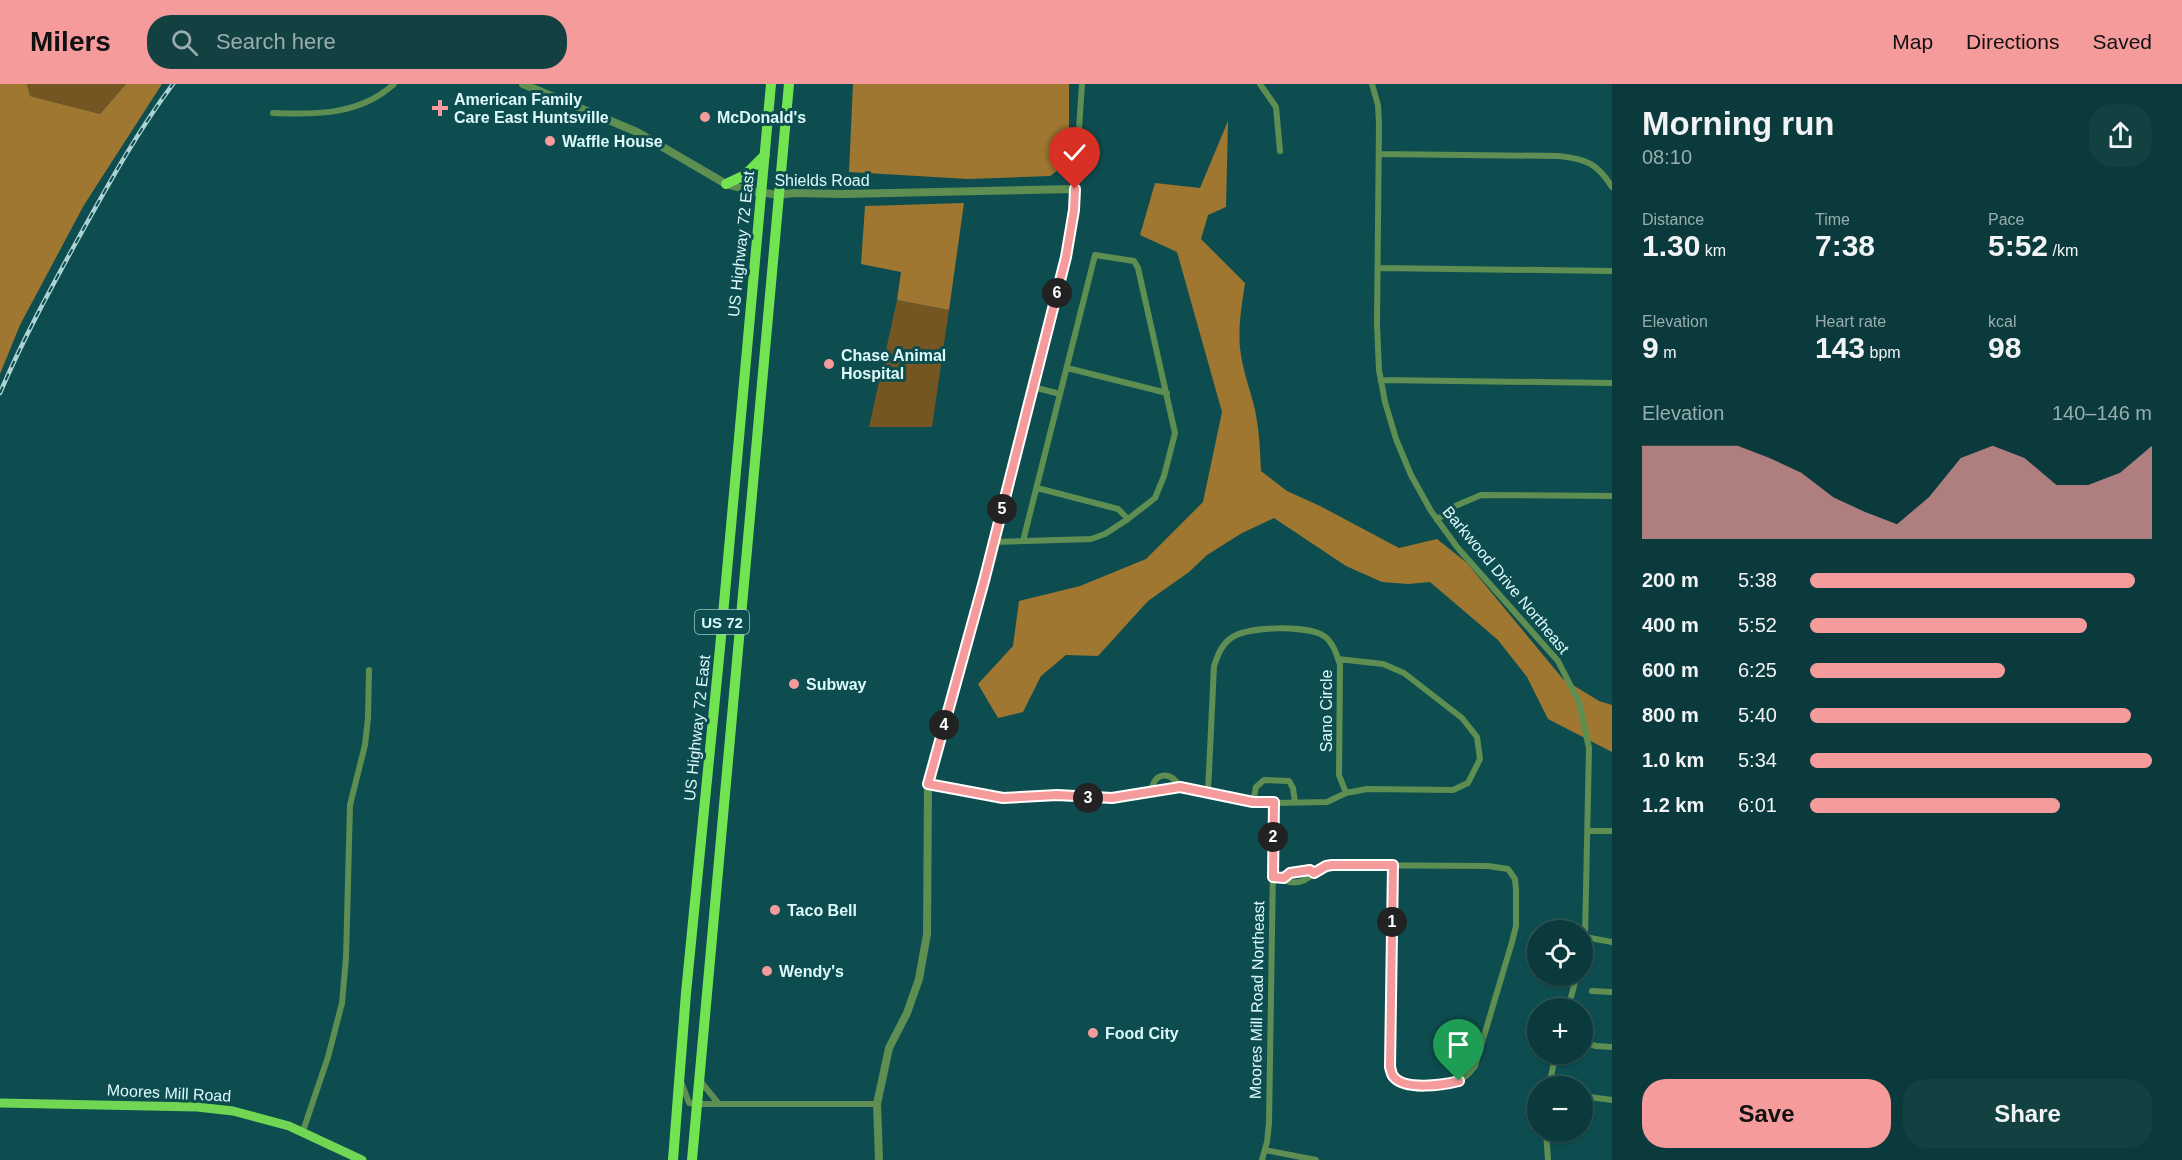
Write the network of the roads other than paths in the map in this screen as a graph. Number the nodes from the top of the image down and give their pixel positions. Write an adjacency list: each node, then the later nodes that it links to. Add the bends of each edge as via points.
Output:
1 (394, 84): 8 (street, via 362,104 343,110 306,115)
2 (523, 84): 12 (street, Shields Road, via 652,140)
3 (771, 84): 11 (highway, US Highway 72 East / US 72)
4 (789, 84): 16 (highway, US Highway 72 East / US 72)
5 (1082, 84): 14 (street)
6 (1260, 84): 9 (street, via 1276,107)
7 (1372, 84): 10 (street, Barkwood Drive Northeast, via 1378,105)
8 (273, 113)
9 (1280, 152)
10 (1379, 154): 13 (street, via 1577,158 1598,167); 17 (street, Barkwood Drive Northeast)
11 (765, 155): 12 (highway, via 745,175); 15 (highway, US Highway 72 East / US 72)
12 (726, 184): 15 (street, Shields Road)
13 (1612, 187)
14 (1075, 189): 16 (street, Shields Road); 22 (street, via 1066,257)
15 (761, 193): 16 (street, Shields Road); 53 (highway, US Highway 72 East / US 72)
16 (779, 195): 52 (highway, US Highway 72 East / US 72)
17 (1378, 268): 18 (street); 20 (street, Barkwood Drive Northeast)
18 (1612, 271)
19 (1067, 368): 23 (street); 23 (street, via 1095,255 1134,261); 24 (street)
20 (1381, 380): 21 (street); 28 (street, Barkwood Drive Northeast, via 1395,439)
21 (1612, 383)
22 (1033, 387): 24 (street); 30 (street)
23 (1167, 393): 27 (street, via 1175,433 1164,476 1155,498)
24 (1060, 394): 25 (street)
25 (1037, 488): 27 (street, via 1118,509); 29 (street)
26 (1612, 496): 28 (street, via 1481,495 1453,507)
27 (1128, 519): 29 (street, via 1091,539)
28 (1437, 520): 41 (street, Barkwood Drive Northeast, via 1569,678 1579,702 1589,748)
29 (1023, 541): 30 (street)
30 (994, 542): 33 (street)
31 (1338, 658): 36 (street, Sano Circle, via 1324,636 1308,631 1259,630 1231,638 1219,651 1214,666); 37 (street, Sano Circle, via 1339,775); 37 (street, via 1383,664 1420,684 1462,718 1477,737 1480,759 1468,783 1453,790 1367,789)
32 (369, 670): 60 (street, via 367,727 350,805 344,990 328,1058)
33 (928, 784): 35 (street, via 1003,798 1112,798); 59 (street, via 927,934 919,979 889,1048)
34 (1180, 787): 35 (street); 35 (street, via 1176,779 1168,776 1157,778); 36 (street)
35 (1151, 792)
36 (1208, 792): 38 (street)
37 (1346, 793): 40 (street, via 1327,802)
38 (1253, 802): 39 (street); 40 (street, via 1256,788 1264,780 1289,781)
39 (1274, 802): 40 (street); 44 (street, Moores Mill Road Northeast)
40 (1295, 802)
41 (1588, 831): 42 (street); 45 (street, Barkwood Drive Northeast)
42 (1612, 831)
43 (1393, 865): 43 (street, via 1499,867 1508,869 1515,879 1516,926 1512,942 1475,1066 1459,1081 1411,1086 1393,1076 1390,1067); 44 (street, via 1326,866 1307,880 1291,883)
44 (1273, 877): 62 (street, Moores Mill Road Northeast, via 1269,1124)
45 (1585, 920)
46 (1593, 938): 47 (street)
47 (1612, 942)
48 (1592, 991): 49 (street)
49 (1612, 992)
50 (1593, 1045): 51 (street)
51 (1612, 1047)
52 (699, 1078): 57 (highway, US Highway 72 East / US 72); 58 (street)
53 (680, 1079): 57 (street, via 689,1103); 64 (highway, US Highway 72 East / US 72)
54 (1593, 1097): 55 (street)
55 (1612, 1100)
56 (0, 1103): 60 (main road, Moores Mill Road, via 197,1107 254,1115)
57 (697, 1104): 58 (street); 65 (highway, US Highway 72 East / US 72)
58 (719, 1104): 59 (street)
59 (877, 1104): 66 (street)
60 (303, 1131): 63 (main road, Moores Mill Road)
61 (1547, 1142): 69 (street)
62 (1265, 1150): 67 (street, Moores Mill Road Northeast); 68 (street)
63 (362, 1160)
64 (673, 1160)
65 (692, 1160)
66 (879, 1160)
67 (1262, 1160)
68 (1316, 1160)
69 (1548, 1160)

